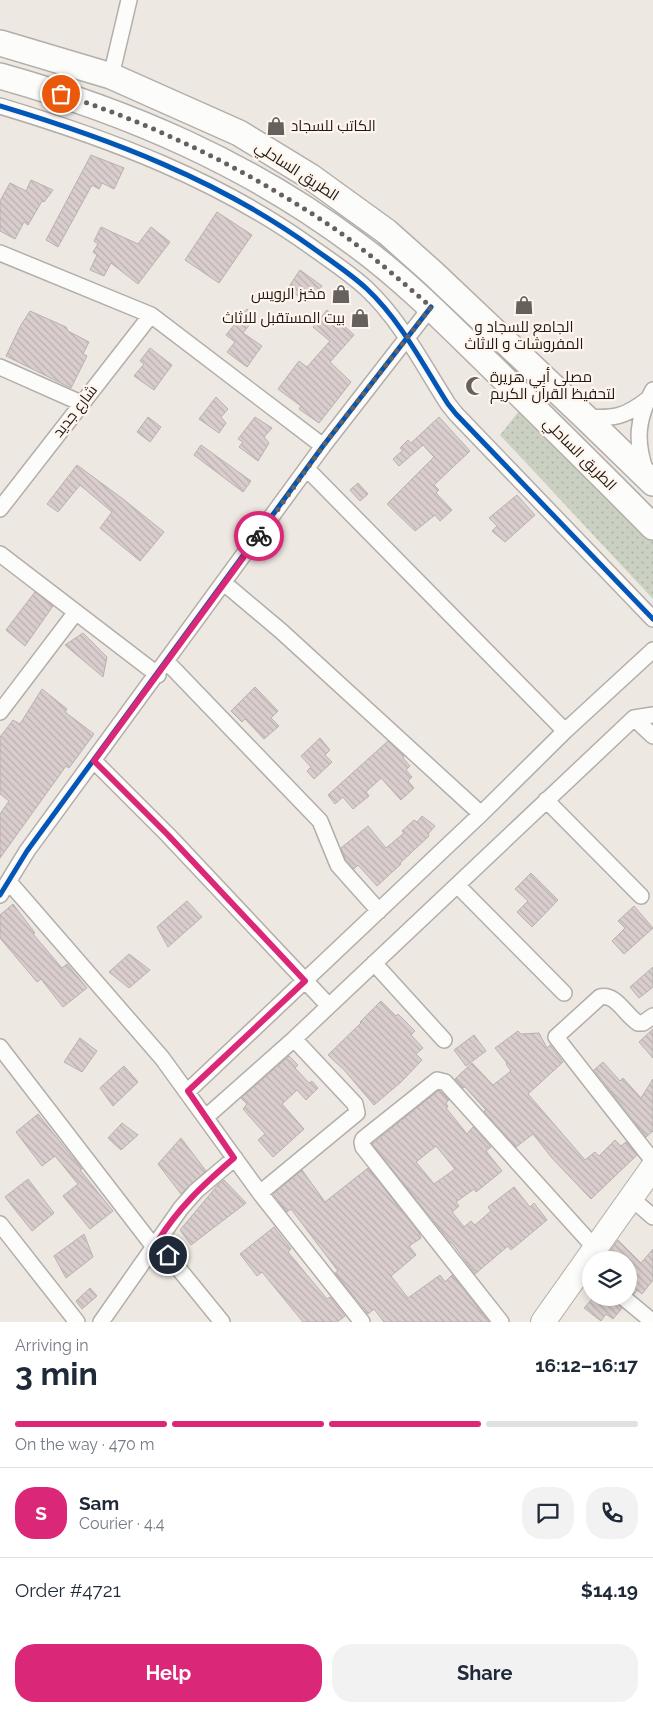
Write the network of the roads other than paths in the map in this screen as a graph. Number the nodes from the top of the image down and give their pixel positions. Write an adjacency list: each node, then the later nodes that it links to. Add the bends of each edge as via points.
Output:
1 (129, 0): 4 (street)
2 (0, 43): 4 (highway, الطريق الساحلي)
3 (0, 76): 7 (highway, الطريق الساحلي, via 90,103 150,126 220,160 310,212 357,245)
4 (111, 76): 13 (highway, الطريق الساحلي, via 239,133 311,177 387,232)
5 (0, 106): 9 (street, via 118,145 245,203 287,229 362,284)
6 (0, 253): 8 (street)
7 (431, 307): 9 (street); 18 (highway, الطريق الساحلي)
8 (151, 315): 12 (street, شارع جديد); 14 (street)
9 (406, 338): 14 (street); 22 (street, via 456,414)
10 (0, 368): 12 (street)
11 (650, 395): 13 (street, via 626,414 606,418); 16 (street, via 638,433 639,448)
12 (81, 403): 17 (street, شارع جديد)
13 (585, 417): 16 (highway, الطريق الساحلي)
14 (323, 446): 15 (street)
15 (308, 469): 20 (street); 28 (street)
16 (650, 481)
17 (0, 509)
18 (653, 527)
19 (0, 554): 21 (street)
20 (224, 583): 24 (street); 32 (street)
21 (76, 612): 24 (street); 25 (street)
22 (653, 619)
23 (653, 650): 28 (street)
24 (162, 669): 30 (street); 37 (street, via 320,821 338,864)
25 (0, 712)
26 (653, 715): 27 (street)
27 (634, 718): 29 (street); 31 (street)
28 (565, 731): 32 (street)
29 (653, 736)
30 (94, 761): 33 (street, via 27,851); 39 (street)
31 (546, 800): 34 (street); 36 (street)
32 (481, 814): 37 (street)
33 (9, 882): 35 (street); 46 (street)
34 (458, 885): 38 (street); 40 (street)
35 (0, 895)
36 (641, 896)
37 (379, 911): 39 (street)
38 (374, 962): 41 (street); 44 (street)
39 (305, 981): 41 (street); 46 (street)
40 (564, 993)
41 (329, 1006): 43 (street)
42 (653, 1016): 49 (street, via 638,1023 612,997 603,996 556,1037)
43 (294, 1039): 47 (street); 51 (street, via 355,1104 357,1113)
44 (444, 1040)
45 (0, 1047): 55 (street)
46 (188, 1091): 47 (street)
47 (206, 1117): 48 (street)
48 (234, 1158): 51 (street); 55 (street, via 189,1199)
49 (653, 1161)
50 (653, 1167): 52 (main road)
51 (260, 1193): 63 (street)
52 (631, 1198): 53 (street); 57 (main road)
53 (653, 1217)
54 (0, 1224): 60 (street)
55 (155, 1245): 61 (street); 62 (street)
56 (583, 1251): 64 (street, via 445,1082 436,1080 364,1139 363,1147)
57 (596, 1251)
58 (582, 1271): 65 (main road)
59 (634, 1306): 66 (street)
60 (77, 1322)
61 (101, 1322)
62 (222, 1322)
63 (362, 1322)
64 (501, 1322)
65 (543, 1322)
66 (653, 1322)

